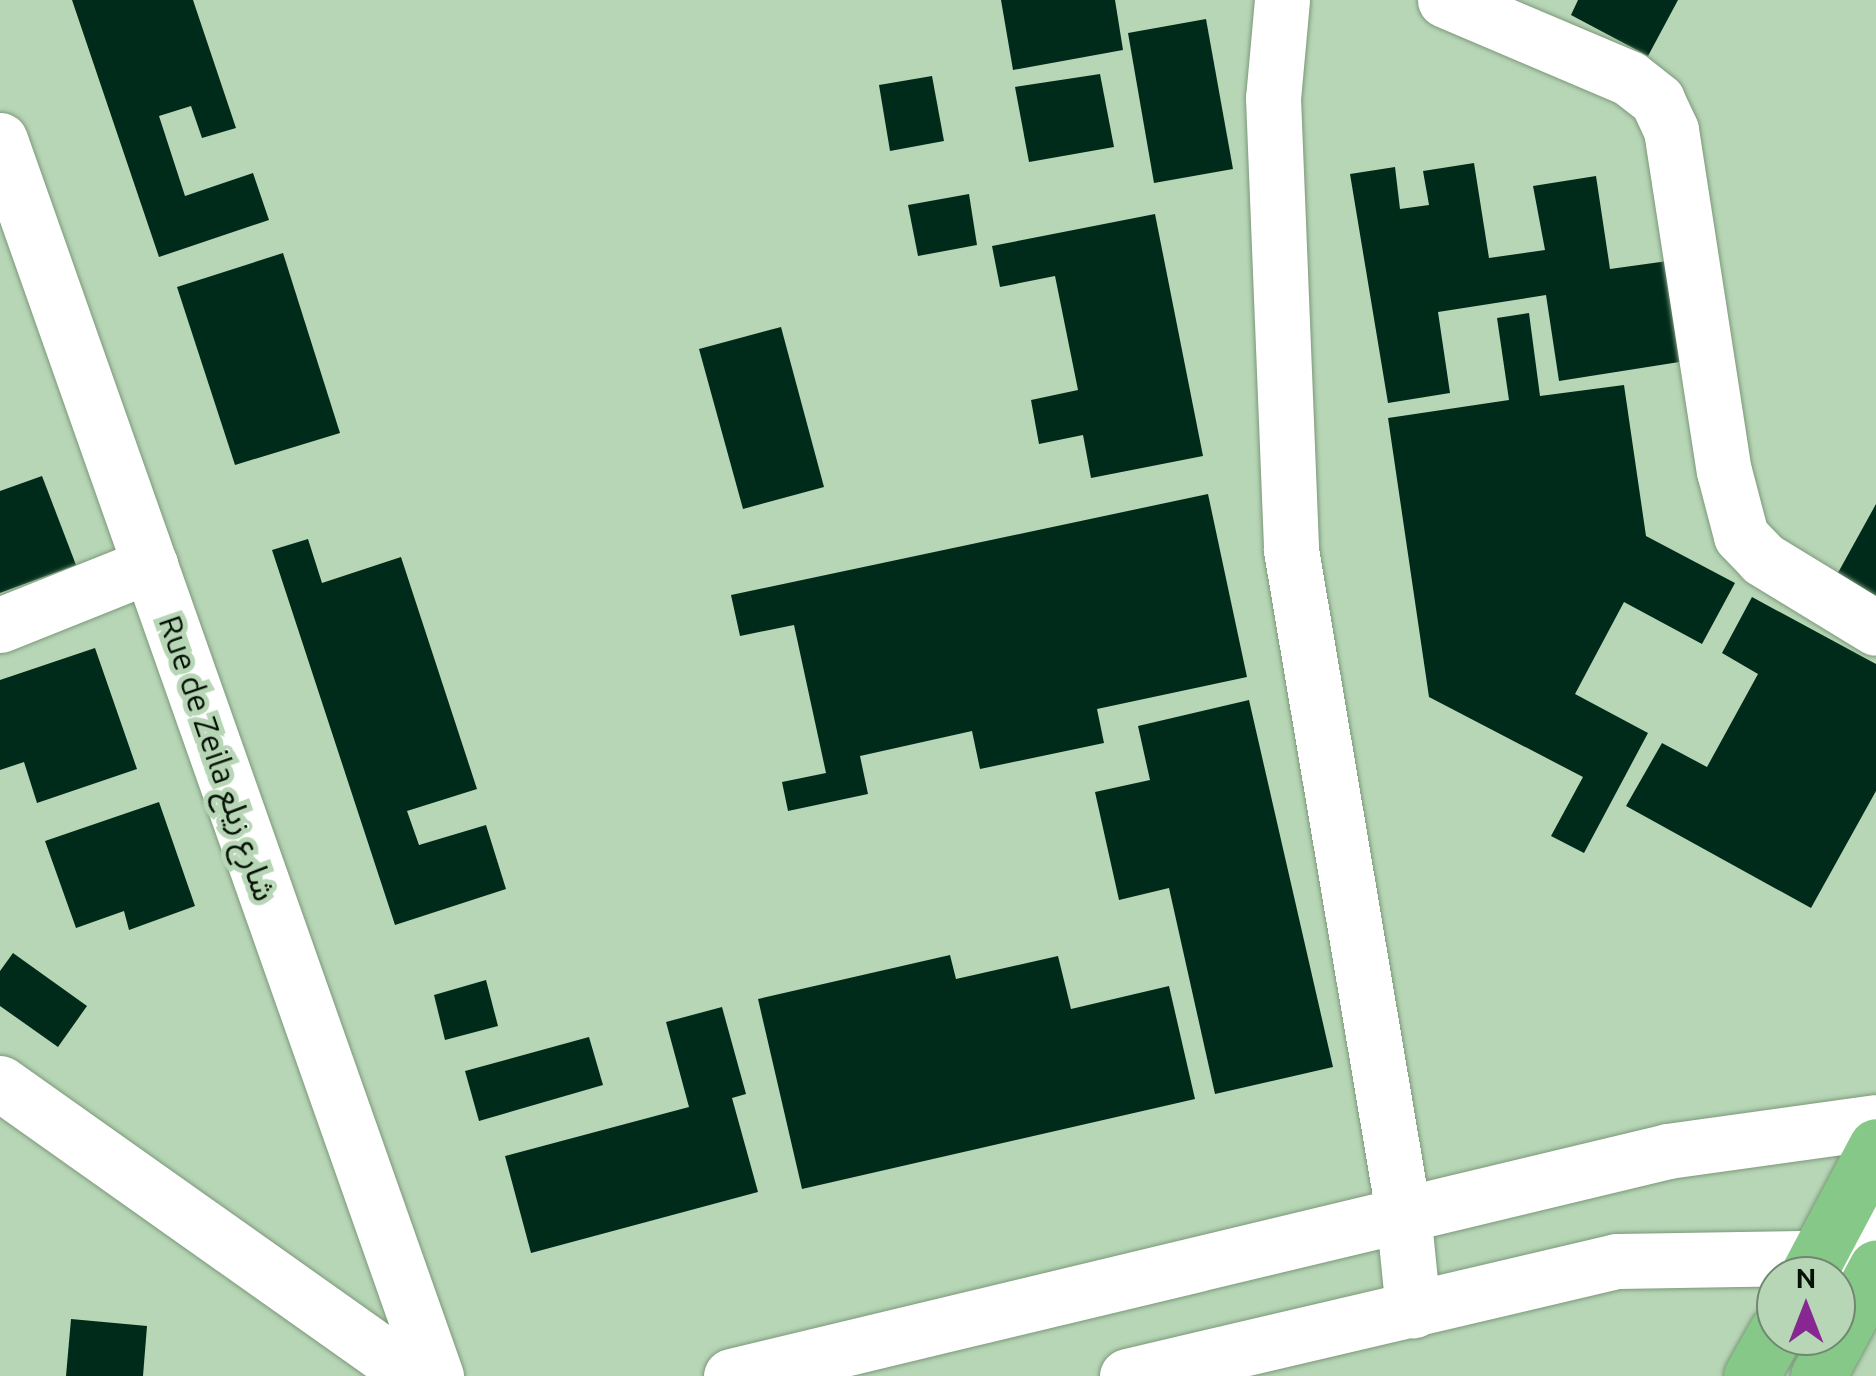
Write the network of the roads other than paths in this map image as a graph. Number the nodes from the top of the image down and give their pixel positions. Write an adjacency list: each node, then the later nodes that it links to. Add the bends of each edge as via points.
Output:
1 (1282, 0): 10 (street, via 1273,98 1291,550)
2 (1444, 0): 6 (street, via 1628,78 1657,100 1671,130 1724,471 1741,536 1763,558)
3 (0, 140): 4 (street, Rue de Zeila شارع زيلع)
4 (150, 566): 5 (street); 18 (street, Rue de Zeila شارع زيلع)
5 (0, 625)
6 (1876, 628)
7 (0, 1082): 17 (street)
8 (1876, 1122): 10 (street, via 1668,1151)
9 (1876, 1146): 12 (main road)
10 (1402, 1212): 16 (street); 19 (street)
11 (1876, 1216): 13 (street)
12 (1818, 1256)
13 (1826, 1256)
14 (1756, 1265): 16 (street, via 1617,1261)
15 (1876, 1268): 21 (main road)
16 (1413, 1310): 20 (street)
17 (414, 1376)
18 (436, 1376)
19 (730, 1376)
20 (1127, 1376)
21 (1818, 1376)

